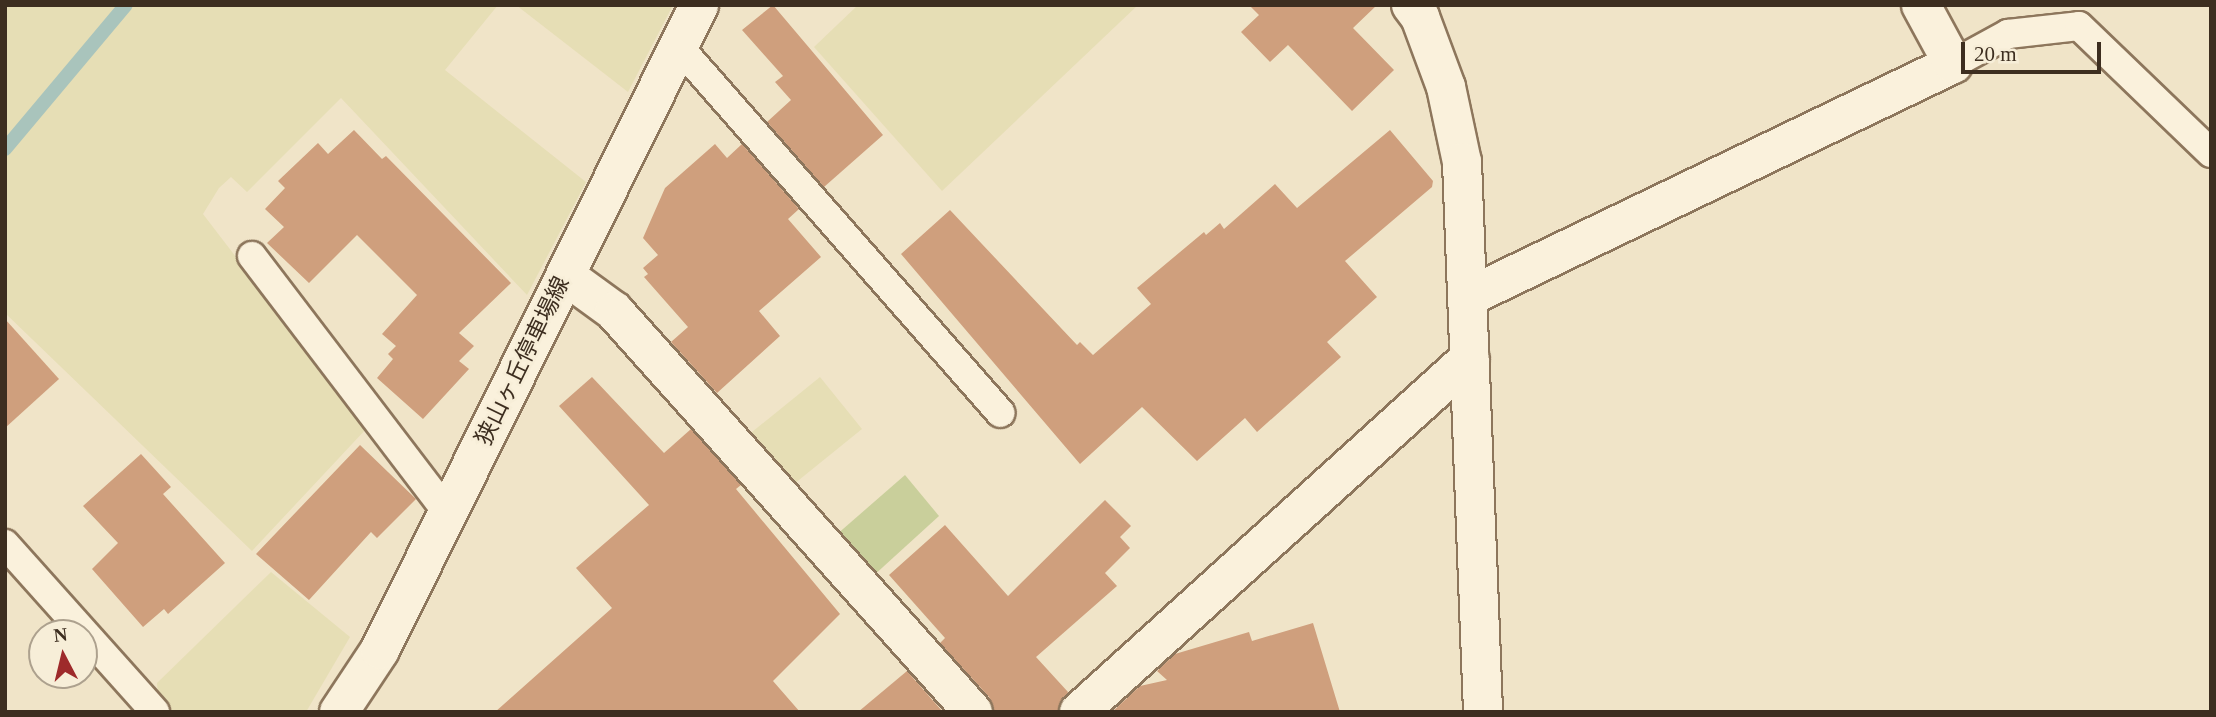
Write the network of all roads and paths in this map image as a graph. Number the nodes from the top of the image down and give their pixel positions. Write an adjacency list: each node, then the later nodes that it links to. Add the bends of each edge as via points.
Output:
1 (699, 5): 4 (street, 狭山ヶ丘停車場線)
2 (1411, 5): 9 (street, via 1420,17 1446,87 1462,162)
3 (1921, 5): 5 (street)
4 (679, 47): 8 (street, 狭山ヶ丘停車場線); 11 (lane)
5 (1953, 64): 6 (lane, via 2008,34 2079,26); 9 (street)
6 (2211, 153)
7 (252, 256): 12 (lane)
8 (566, 275): 12 (street, 狭山ヶ丘停車場線); 16 (street, via 614,311)
9 (1468, 297): 10 (street)
10 (1470, 358): 17 (street); 18 (street)
11 (1000, 414)
12 (447, 513): 15 (street, 狭山ヶ丘停車場線, via 380,650)
13 (5, 544): 14 (lane)
14 (155, 712)
15 (338, 712)
16 (973, 712)
17 (1079, 712)
18 (1483, 712)

